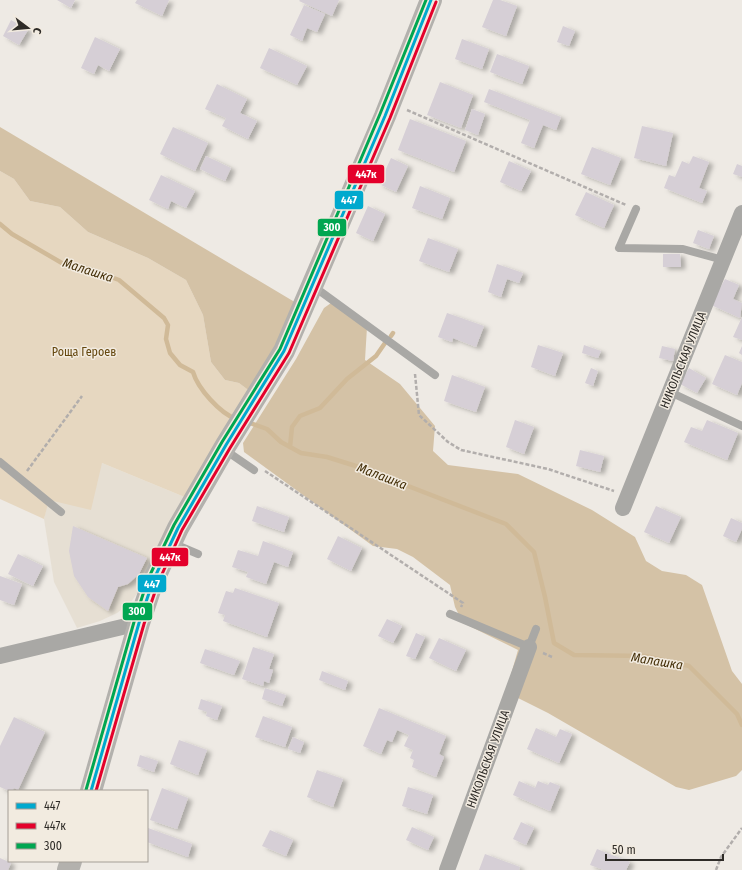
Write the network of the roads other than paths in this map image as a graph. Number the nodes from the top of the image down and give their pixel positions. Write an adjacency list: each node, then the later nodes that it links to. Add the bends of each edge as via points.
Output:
1 (431, 0): 5 (main road, via 386,116)
2 (636, 209): 4 (lane, via 619,248 683,249)
3 (742, 213): 4 (street, НИКОЛЬСКАЯ УЛИЦА)
4 (723, 260): 7 (street, НИКОЛЬСКАЯ УЛИЦА)
5 (312, 285): 6 (lane); 9 (main road, via 284,351)
6 (435, 375)
7 (670, 392): 8 (lane); 12 (street, НИКОЛЬСКАЯ УЛИЦА)
8 (742, 426)
9 (225, 447): 11 (lane); 14 (main road)
10 (0, 462): 13 (lane)
11 (257, 469)
12 (626, 502)
13 (62, 512)
14 (171, 543): 15 (lane); 17 (main road, via 153,581)
15 (198, 554)
16 (453, 616): 19 (lane)
17 (139, 623): 20 (street); 21 (main road)
18 (536, 629): 19 (lane)
19 (529, 647): 22 (street, НИКОЛЬСКАЯ УЛИЦА)
20 (0, 656)
21 (91, 790)
22 (447, 870)

